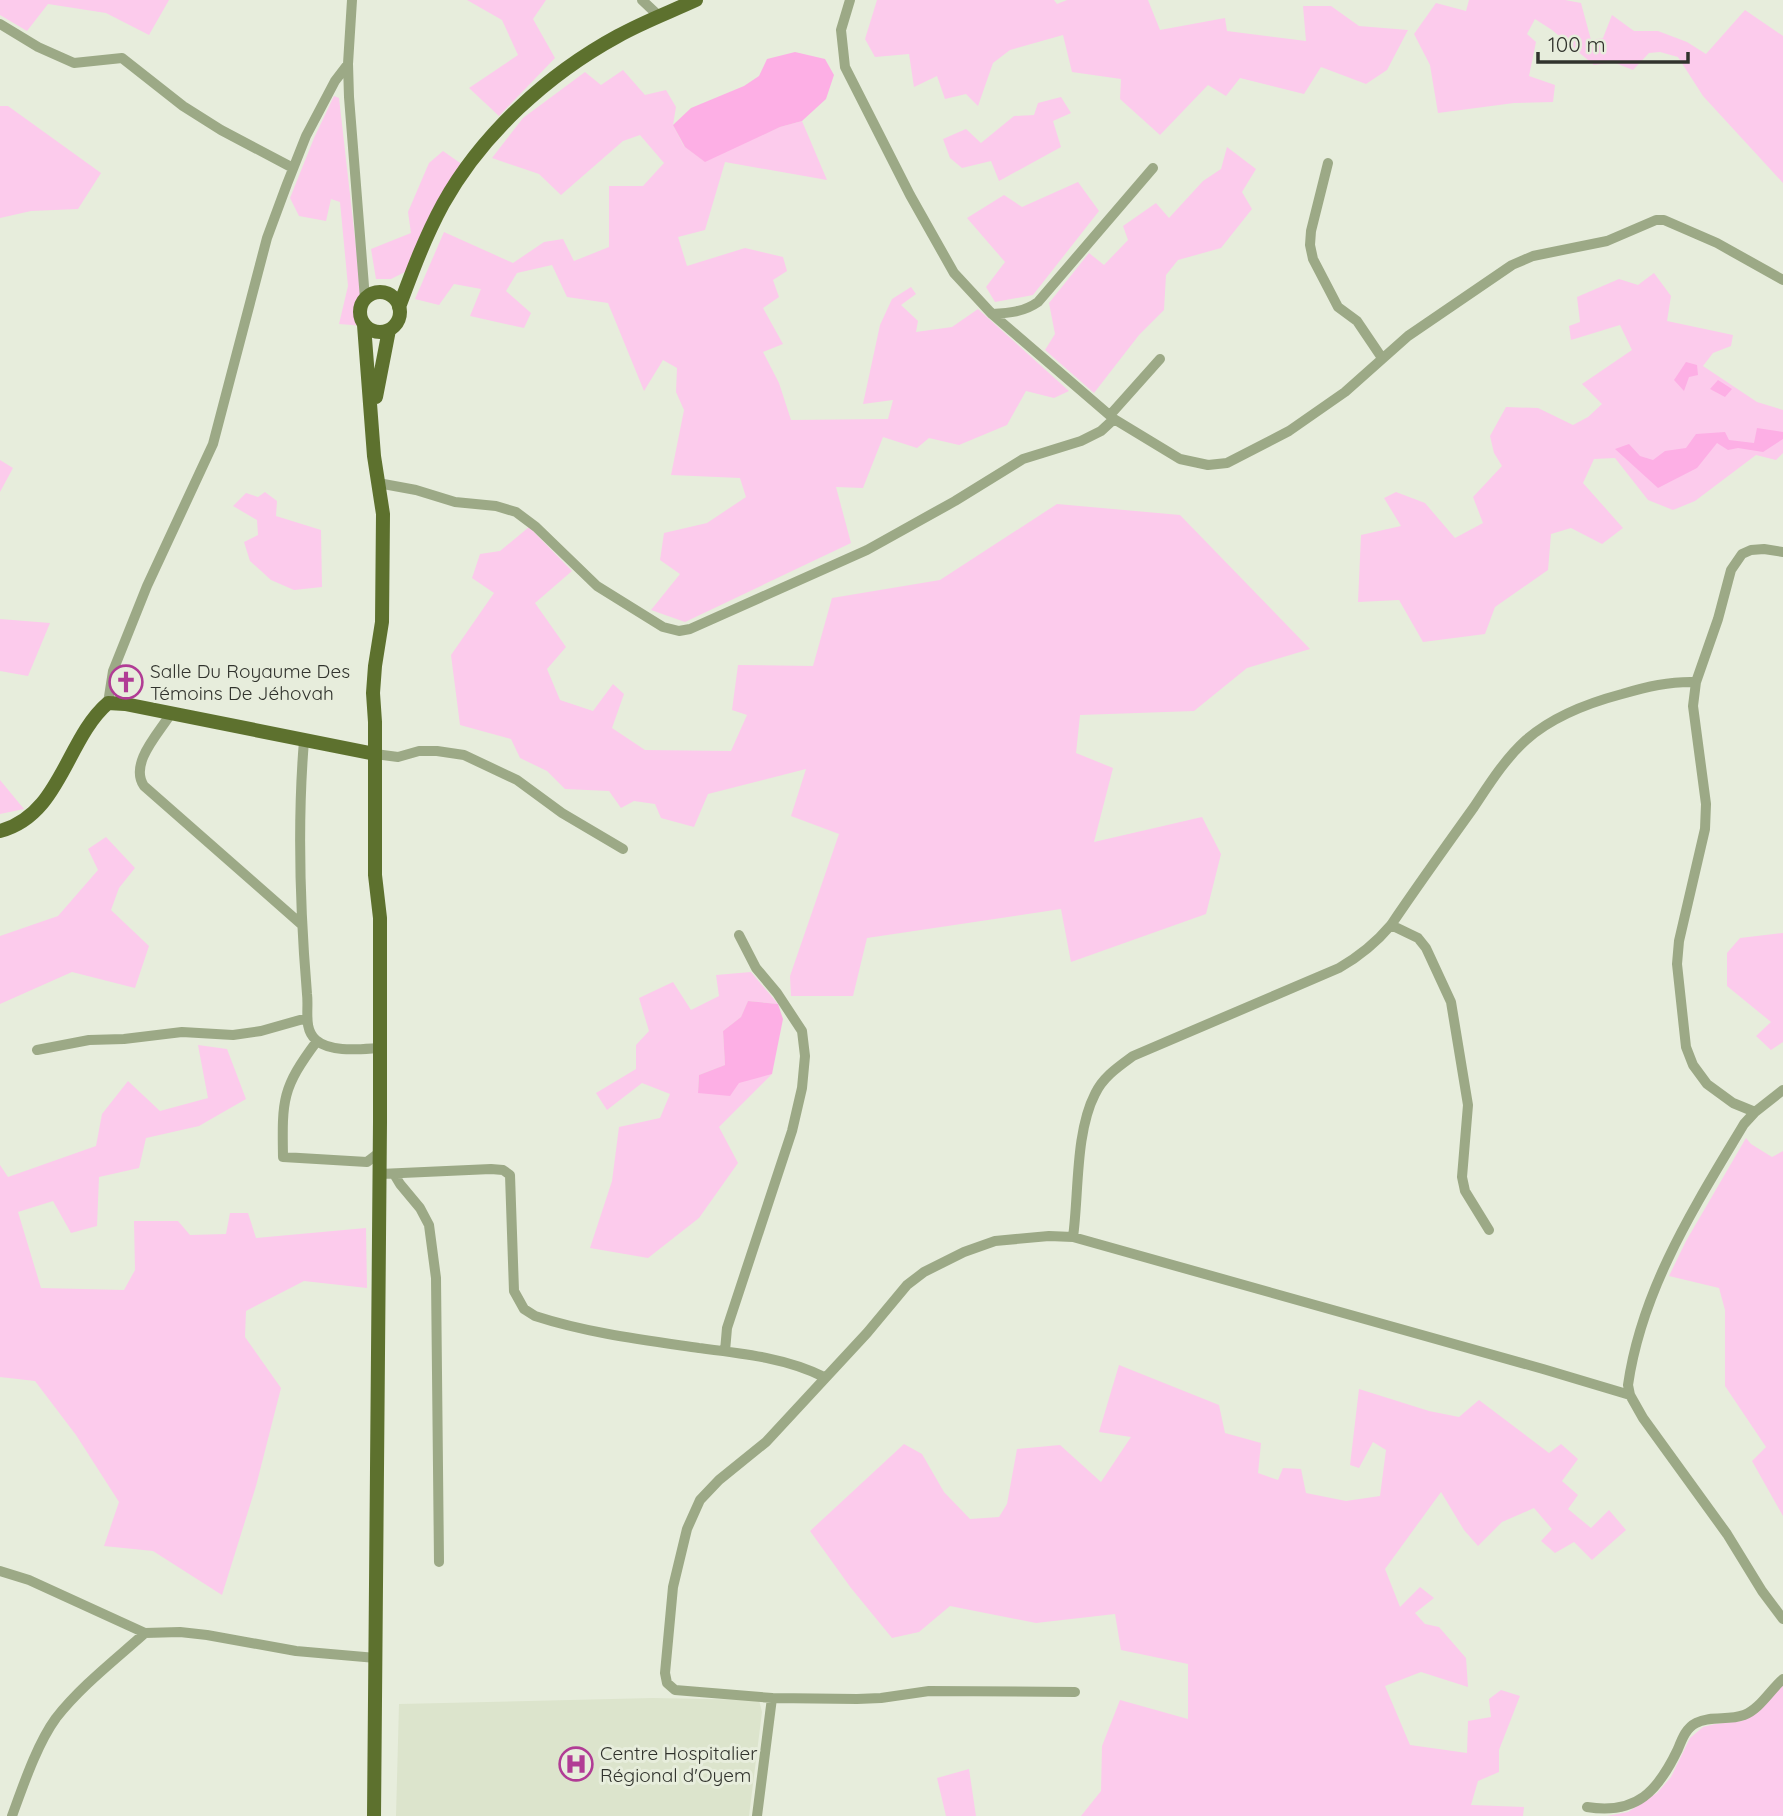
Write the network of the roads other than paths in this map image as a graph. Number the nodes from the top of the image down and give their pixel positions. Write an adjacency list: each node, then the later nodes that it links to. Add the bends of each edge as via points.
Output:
1 (352, 0): 7 (street)
2 (642, 0): 5 (street)
3 (696, 0): 5 (main road)
4 (850, 0): 14 (street, via 841,30 845,66 954,273)
5 (660, 17): 13 (main road, via 618,36 553,79 497,129 444,202)
6 (0, 24): 9 (street, via 75,63 122,58 183,106)
7 (348, 64): 9 (street, via 335,81); 12 (street)
8 (1328, 163): 17 (street, via 1311,231 1313,259 1338,307 1357,321)
9 (293, 168): 24 (street, via 267,238 213,444 146,586 113,671)
10 (1153, 168): 14 (street, via 1038,302 1018,311)
11 (1783, 281): 17 (street, via 1717,243 1656,220 1607,241 1533,256 1512,265)
12 (365, 299): 13 (main road, via 381,292 395,299); 15 (main road, via 361,307)
13 (399, 307): 16 (main road, via 396,324)
14 (992, 314): 20 (street)
15 (364, 325): 16 (main road, via 371,331); 19 (main road)
16 (389, 330): 19 (main road)
17 (1382, 358): 20 (street, via 1345,393 1300,424 1227,463 1208,465 1181,459)
18 (1160, 359): 20 (street)
19 (372, 415): 21 (main road)
20 (1112, 417): 21 (street, via 1101,431 1023,459 867,550 679,631 663,627 597,586 516,512)
21 (378, 483): 27 (main road, via 383,513 382,622 375,666)
22 (1783, 552): 23 (street, via 1751,550 1742,554 1731,570)
23 (1696, 682): 31 (street, via 1644,688 1583,706 1527,739 1504,764); 38 (street, via 1693,706 1705,828 1679,941 1680,1008 1693,1065 1707,1084)
24 (108, 703): 25 (main road); 28 (main road, via 38,808)
25 (170, 715): 26 (main road); 30 (street, via 138,770 144,786)
26 (304, 741): 27 (main road); 30 (street)
27 (375, 754): 29 (street, via 398,757 428,751 464,755 517,780); 35 (main road)
28 (0, 831)
29 (623, 849)
30 (301, 924): 33 (street)
31 (1391, 925): 41 (street, via 1418,938 1426,948 1451,1002 1468,1105 1462,1177 1465,1191); 42 (street, via 1361,956 1339,968 1133,1056 1111,1073 1096,1092 1086,1121)
32 (739, 935): 43 (street, via 756,968 802,1031 805,1056 792,1131 727,1328)
33 (307, 1018): 34 (street); 36 (street, via 233,1035 182,1032 89,1040)
34 (317, 1041): 35 (street, via 346,1049); 39 (street, via 288,1085 283,1157 367,1162)
35 (379, 1048): 39 (main road)
36 (37, 1050)
37 (1783, 1090): 38 (street)
38 (1755, 1112): 45 (street, via 1687,1219 1661,1272 1634,1353)
39 (380, 1152): 40 (main road)
40 (387, 1174): 43 (street, via 503,1170 510,1175 514,1291 524,1309 535,1316 642,1340); 46 (street, via 420,1208 429,1225 436,1278); 50 (main road)
41 (1489, 1230)
42 (1073, 1237): 44 (street, via 995,1241 937,1265 907,1285); 45 (street)
43 (724, 1351): 44 (street, via 794,1365)
44 (824, 1377): 53 (street, via 766,1442 701,1500 687,1529 673,1587 667,1683 675,1690)
45 (1630, 1395): 48 (street)
46 (439, 1562)
47 (0, 1571): 49 (street)
48 (1783, 1619)
49 (145, 1633): 50 (street, via 180,1632 296,1651); 55 (street, via 54,1721)
50 (376, 1658): 56 (main road)
51 (1783, 1679): 54 (street, via 1746,1715 1695,1723 1655,1788 1633,1803 1621,1809)
52 (1075, 1692): 53 (street, via 929,1691 881,1698)
53 (772, 1698): 57 (street)
54 (1587, 1807)
55 (12, 1816)
56 (374, 1816)
57 (757, 1816)

